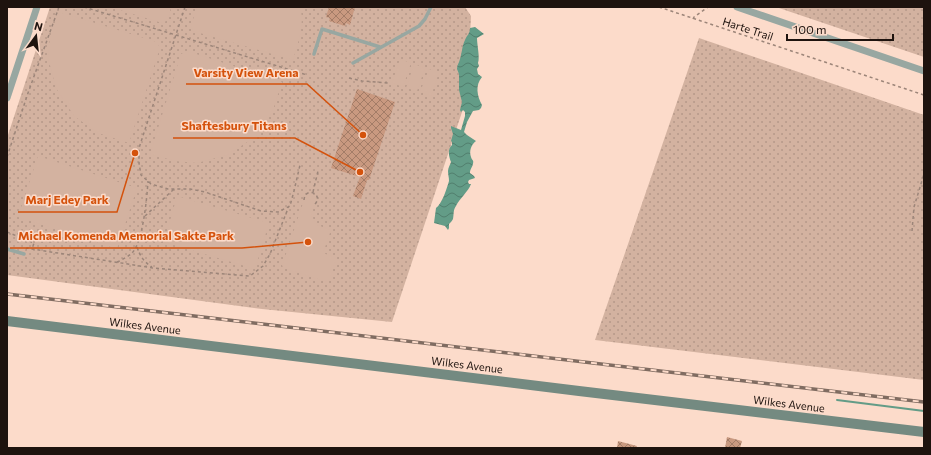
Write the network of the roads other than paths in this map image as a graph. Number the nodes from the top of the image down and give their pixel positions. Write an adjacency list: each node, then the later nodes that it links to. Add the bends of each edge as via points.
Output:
1 (37, 7): 8 (street)
2 (431, 7): 4 (lane, via 418,26)
3 (737, 7): 7 (street)
4 (380, 47): 5 (lane, via 322,29); 6 (lane)
5 (314, 54)
6 (353, 63)
7 (924, 71)
8 (7, 98)
9 (7, 248): 10 (lane)
10 (24, 254)
11 (7, 321): 12 (main road, Wilkes Avenue)
12 (924, 432)

